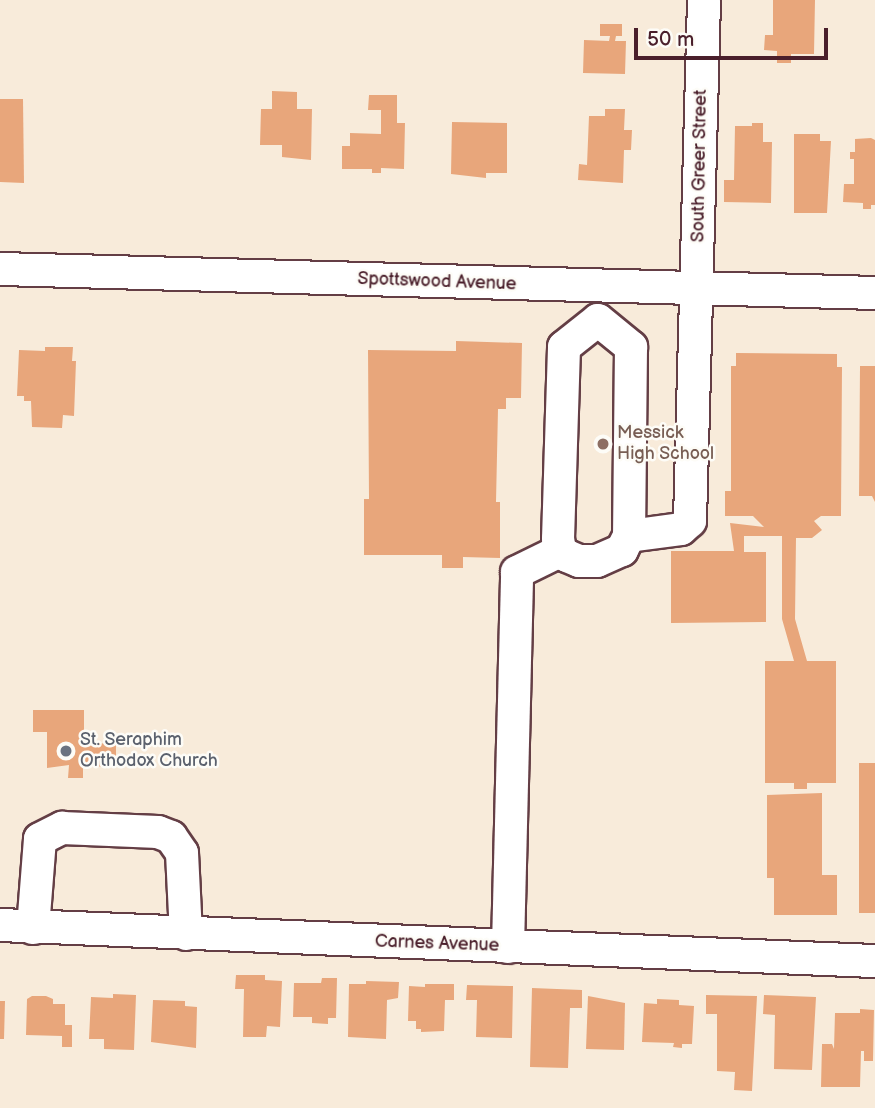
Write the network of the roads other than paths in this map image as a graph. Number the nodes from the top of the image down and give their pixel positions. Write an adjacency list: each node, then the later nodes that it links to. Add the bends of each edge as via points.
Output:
1 (704, 0): 4 (street, South Greer Street)
2 (0, 270): 3 (street, Spottswood Avenue)
3 (597, 287): 4 (street, Spottswood Avenue); 6 (street)
4 (697, 290): 5 (street, Spottswood Avenue); 7 (street, South Greer Street, via 690,521 681,529)
5 (875, 293)
6 (598, 320): 7 (street, via 631,346); 8 (street, via 564,347)
7 (629, 536): 8 (street, via 622,550 597,561 579,561)
8 (561, 551): 12 (street, via 517,572)
9 (0, 925): 10 (street, Carnes Avenue)
10 (33, 928): 11 (street, Carnes Avenue); 11 (street, via 40,839 62,828 158,832 171,837 182,853)
11 (186, 934): 12 (street, Carnes Avenue)
12 (508, 947): 13 (street, Carnes Avenue)
13 (875, 961)

